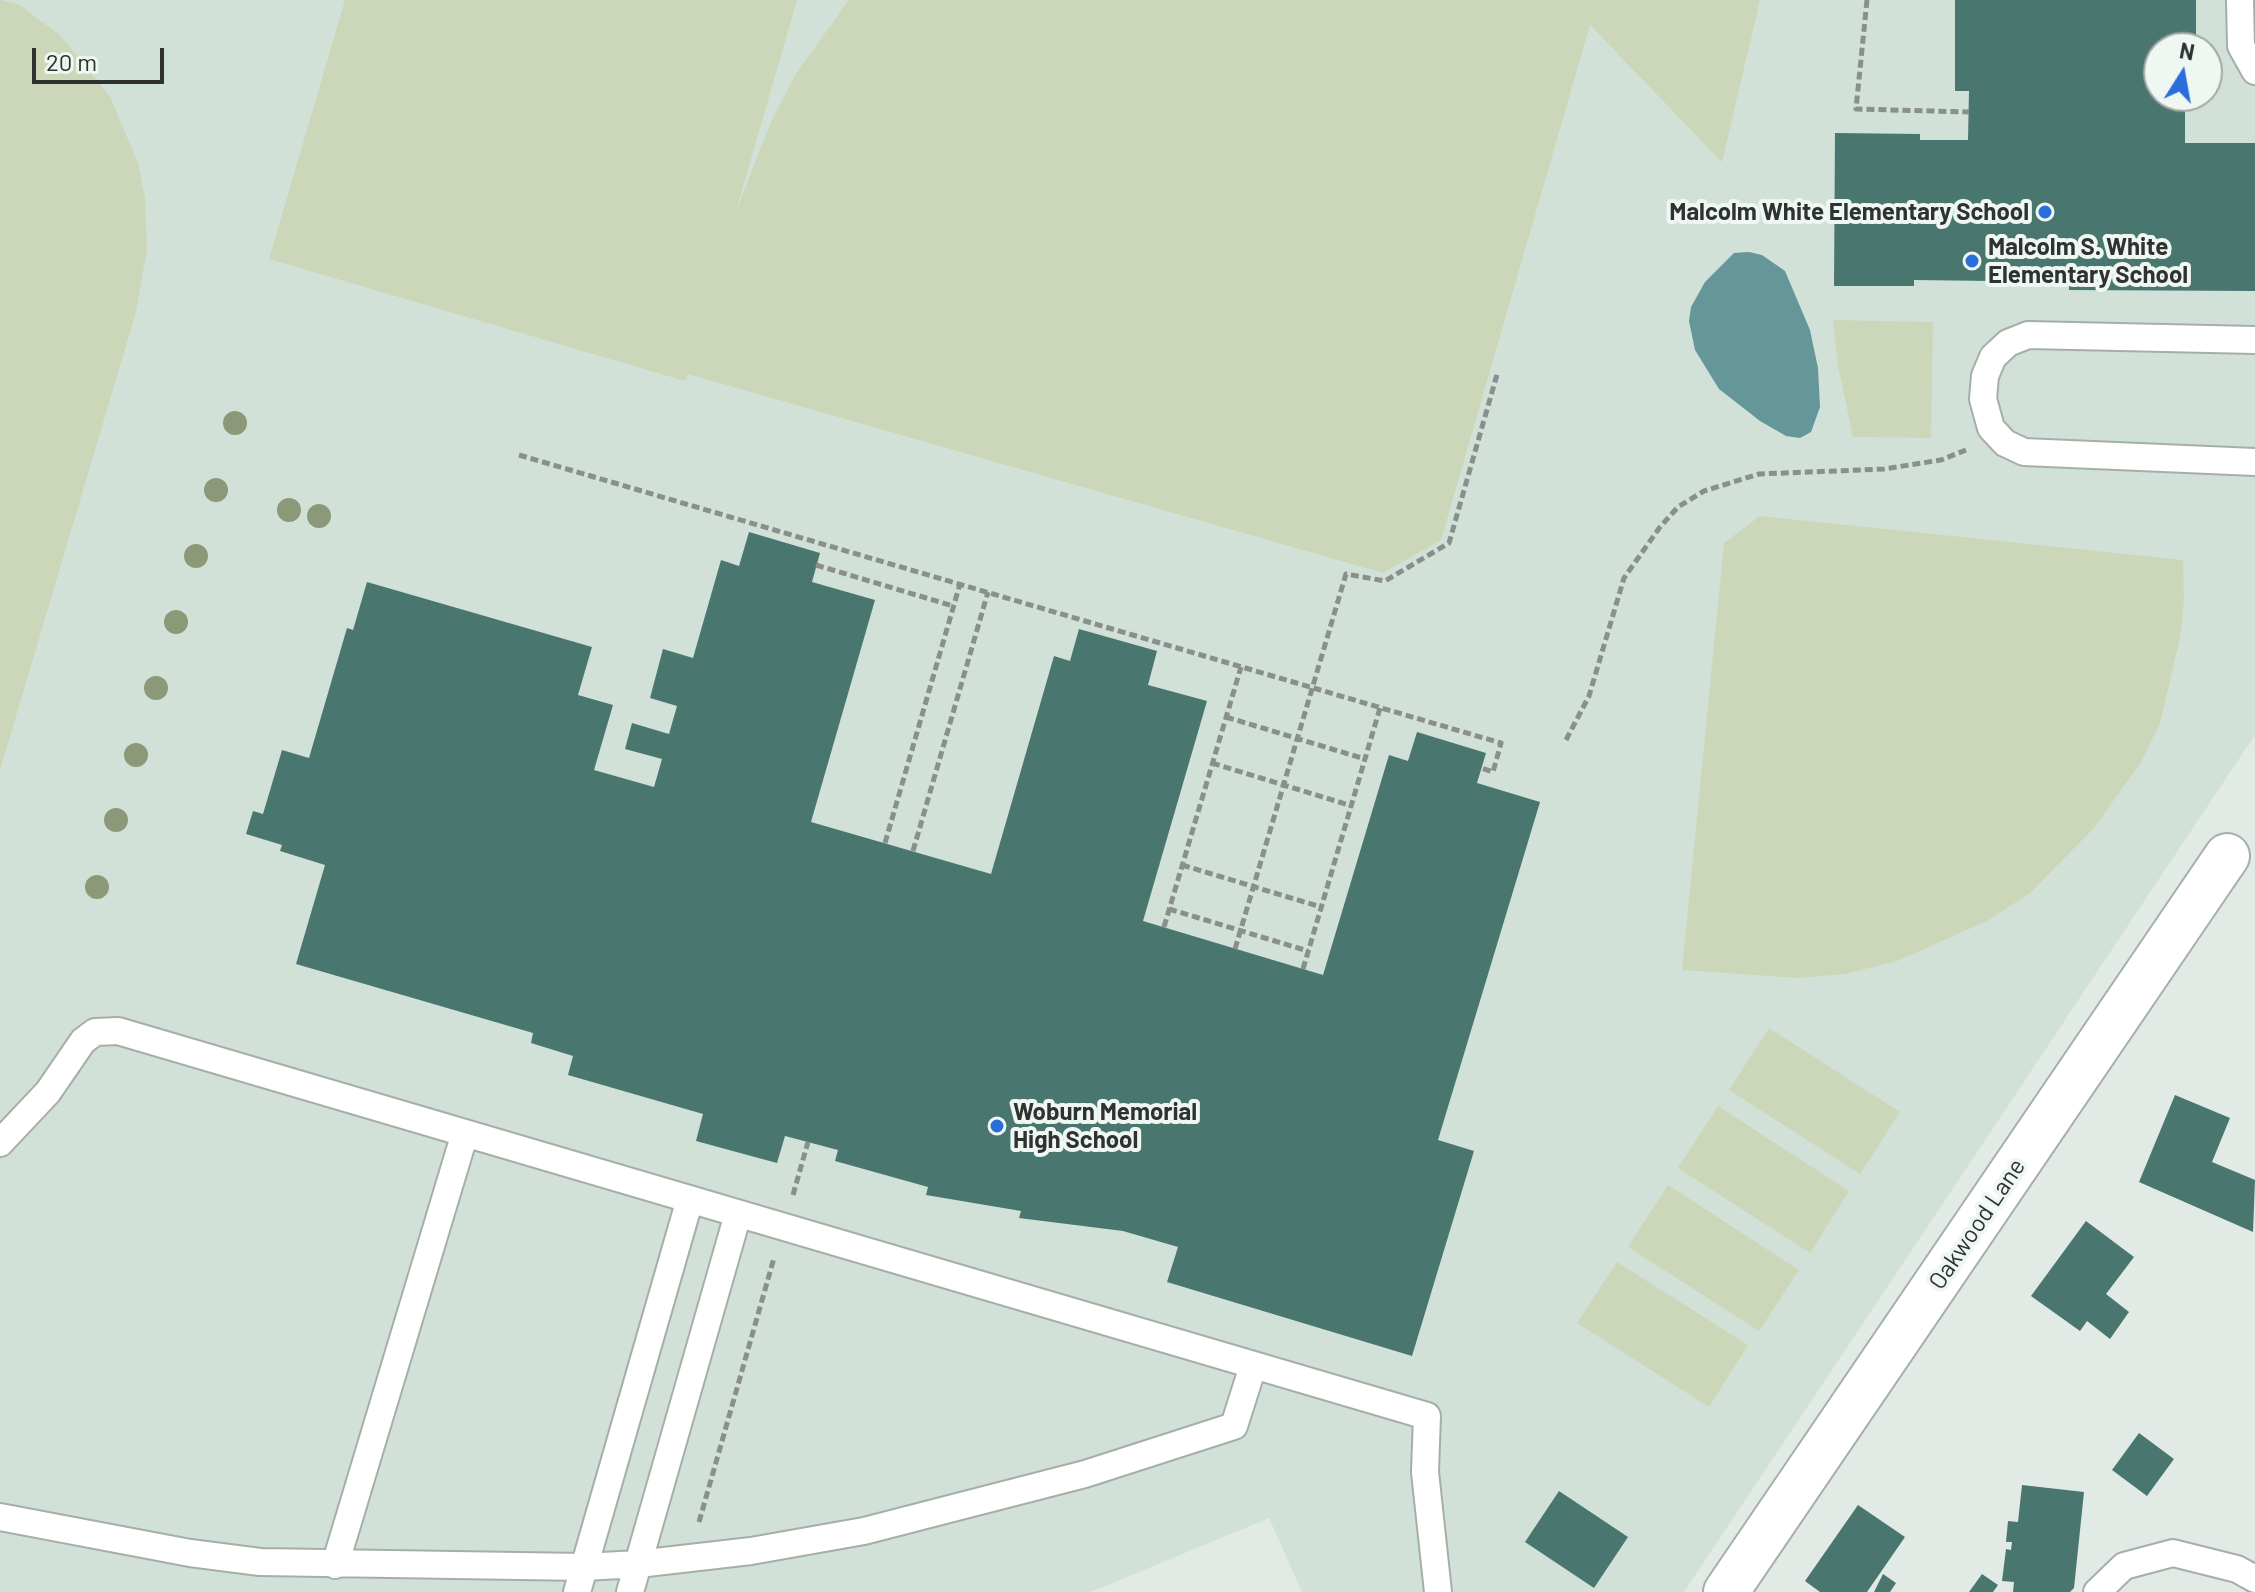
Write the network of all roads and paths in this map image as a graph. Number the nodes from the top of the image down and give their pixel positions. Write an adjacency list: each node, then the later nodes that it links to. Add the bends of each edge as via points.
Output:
1 (1867, 0): 4 (path, via 1856,109)
2 (2240, 0): 3 (lane, via 2241,46)
3 (2255, 71)
4 (1969, 112)
5 (2255, 340): 7 (lane, via 2038,335 2018,339 1993,357 1985,376 1984,409)
6 (1498, 371): 15 (path, via 1449,543 1385,581 1346,574)
7 (1991, 428): 9 (lane, via 2024,452); 19 (path, via 1964,451 1941,460 1884,469 1759,474 1704,491 1678,507 1624,578 1589,696)
8 (519, 455): 11 (path)
9 (2255, 462)
10 (816, 565): 13 (path)
11 (960, 584): 12 (path); 13 (path)
12 (988, 592): 14 (path); 26 (path)
13 (953, 606): 25 (path)
14 (1241, 667): 15 (path); 17 (path)
15 (1313, 688): 16 (path); 18 (path)
16 (1380, 708): 20 (path); 22 (path, via 1501,743 1493,772)
17 (1226, 717): 18 (path); 21 (path)
18 (1298, 738): 20 (path); 23 (path)
19 (1566, 740)
20 (1365, 759): 24 (path)
21 (1212, 763): 23 (path); 28 (path)
22 (1481, 768)
23 (1284, 785): 24 (path); 29 (path)
24 (1352, 806): 30 (path)
25 (885, 843)
26 (913, 851)
27 (2227, 856): 52 (street, Oakwood Lane)
28 (1182, 865): 29 (path); 31 (path)
29 (1254, 887): 30 (path); 33 (path)
30 (1321, 907): 35 (path)
31 (1169, 909): 32 (path); 33 (path)
32 (1164, 927)
33 (1241, 931): 34 (path); 35 (path)
34 (1235, 949)
35 (1308, 951): 36 (path)
36 (1303, 969)
37 (465, 1133): 39 (lane, via 103,1030 83,1041 52,1087); 40 (lane); 47 (lane)
38 (808, 1142): 42 (path)
39 (0, 1143)
40 (690, 1199): 41 (lane); 49 (lane)
41 (738, 1214): 42 (lane); 46 (lane)
42 (783, 1227): 43 (lane); 45 (path)
43 (1253, 1366): 45 (lane, via 1234,1426 975,1505 864,1531); 51 (lane, via 1427,1416 1425,1472)
44 (0, 1517): 47 (lane, via 213,1556)
45 (689, 1558): 46 (lane)
46 (638, 1564): 49 (lane); 50 (lane)
47 (335, 1565): 49 (lane)
48 (2255, 1579): 53 (lane, via 2237,1569 2173,1553 2124,1566)
49 (580, 1580)
50 (630, 1592)
51 (1438, 1592)
52 (1726, 1592)
53 (2097, 1592)

